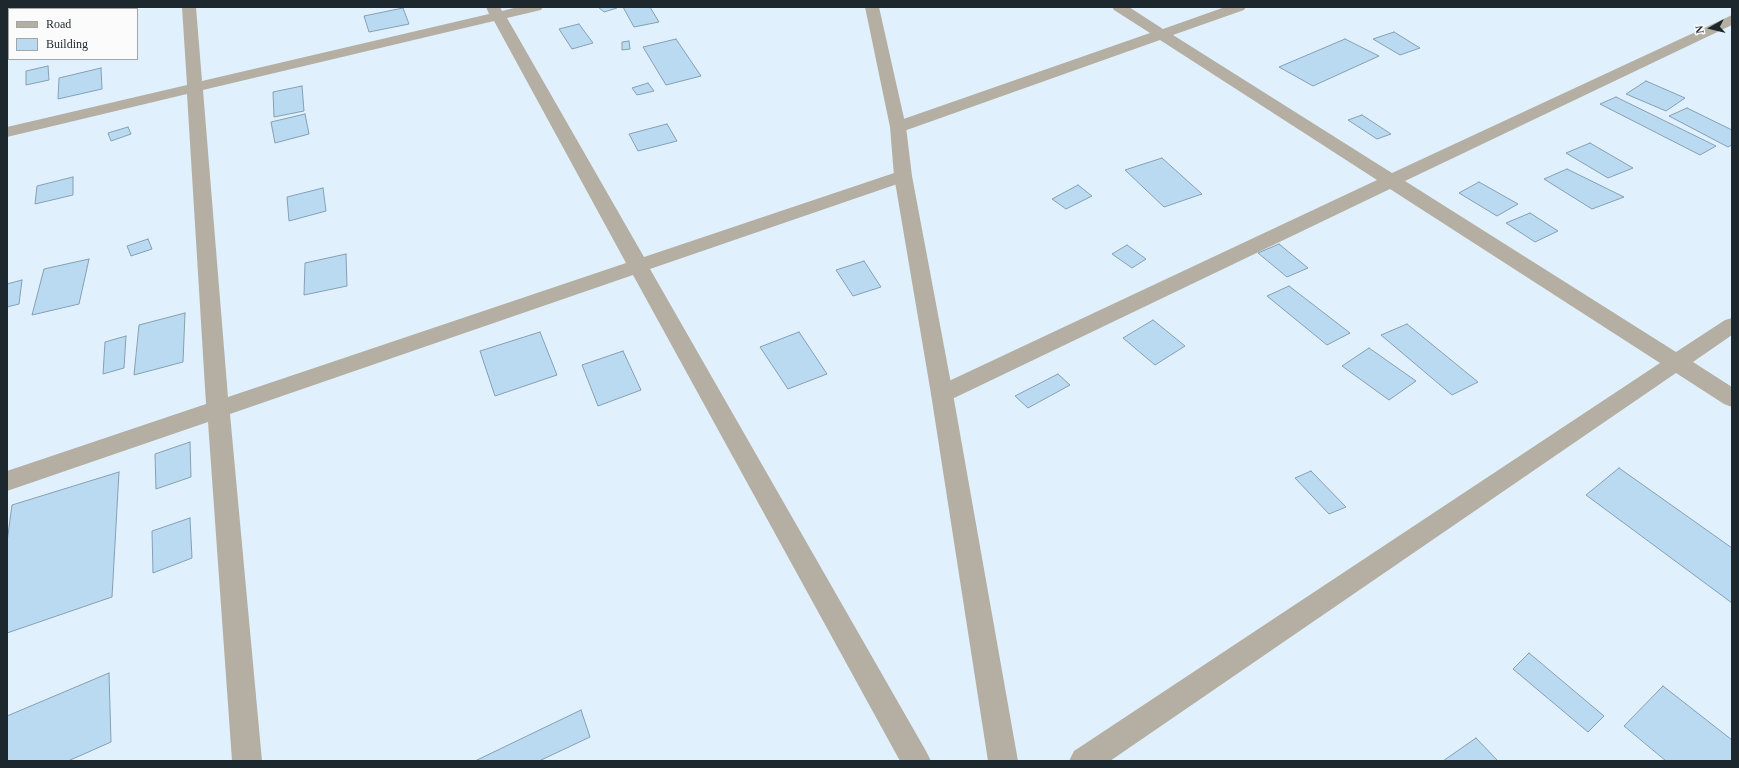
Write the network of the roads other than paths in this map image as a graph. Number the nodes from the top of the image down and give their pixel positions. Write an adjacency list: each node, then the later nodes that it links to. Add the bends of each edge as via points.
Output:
1 (189, 7): 9 (street)
2 (536, 7): 6 (street)
3 (872, 7): 10 (street)
4 (1119, 7): 8 (street)
5 (1238, 7): 8 (street)
6 (496, 12): 9 (street); 14 (street)
7 (1732, 19): 13 (street)
8 (1161, 34): 10 (street); 13 (street)
9 (196, 88): 11 (street); 19 (street)
10 (898, 127): 12 (street)
11 (7, 132)
12 (903, 176): 14 (street); 17 (street)
13 (1391, 181): 16 (street); 17 (street)
14 (638, 266): 19 (street); 22 (street)
15 (1732, 325): 16 (street)
16 (1677, 362): 18 (street); 24 (street)
17 (942, 394): 23 (street)
18 (1732, 398)
19 (218, 409): 20 (street); 21 (street)
20 (7, 481)
21 (247, 761)
22 (916, 761)
23 (1003, 761)
24 (1084, 761)

